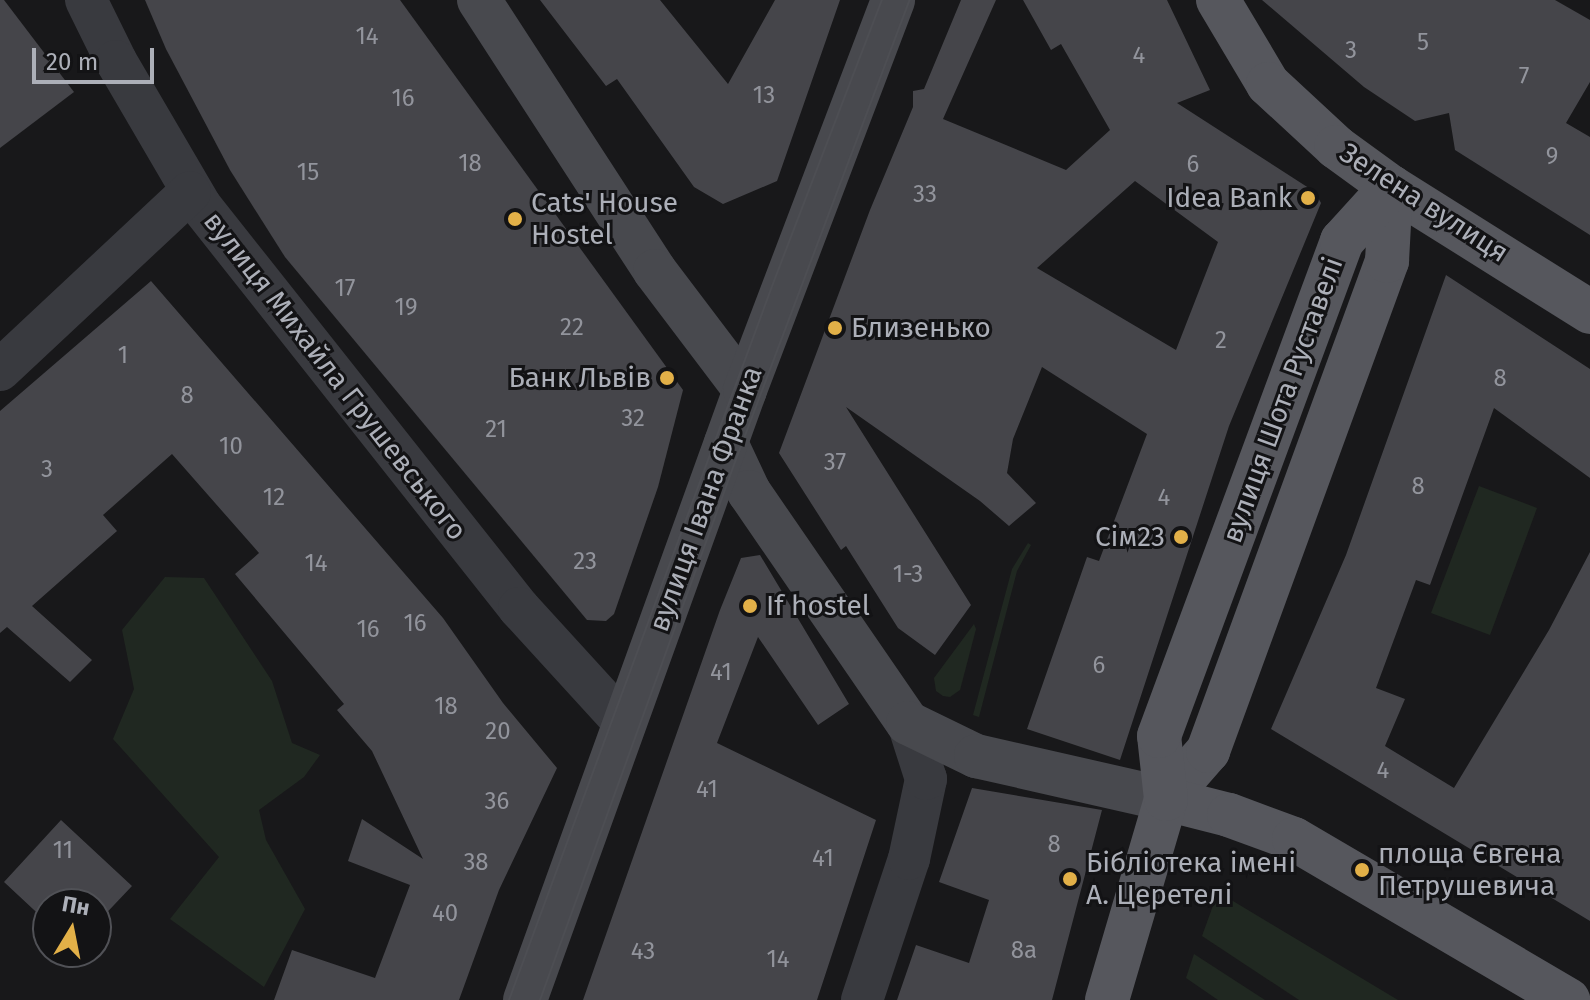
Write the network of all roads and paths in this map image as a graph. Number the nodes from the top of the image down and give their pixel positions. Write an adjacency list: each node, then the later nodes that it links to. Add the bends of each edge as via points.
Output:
1 (86, 0): 6 (street, вулиця Михайла Грушевського)
2 (479, 0): 9 (street, via 655,271)
3 (893, 0): 9 (street, вулиця Івана Франка)
4 (1218, 0): 5 (main road, Зелена вулиця, via 1268,84 1336,147)
5 (1391, 187): 7 (main road, Зелена вулиця); 13 (main road, вулиця Шота Руставелі, via 1387,261 1218,726 1208,751)
6 (190, 192): 8 (street); 11 (street, вулиця Михайла Грушевського, via 519,608)
7 (1590, 312)
8 (0, 370)
9 (745, 390): 10 (street, вулиця Івана Франка)
10 (726, 443): 11 (street, вулиця Івана Франка); 12 (street, via 749,492)
11 (624, 723): 14 (street, вулиця Івана Франка)
12 (908, 723): 13 (street, via 976,756); 15 (street, via 926,779 909,859)
13 (1166, 799): 16 (main road, вулиця Шота Руставелі); 17 (main road, via 1294,839)
14 (525, 1000)
15 (862, 1000)
16 (1107, 1000)
17 (1568, 1000)

